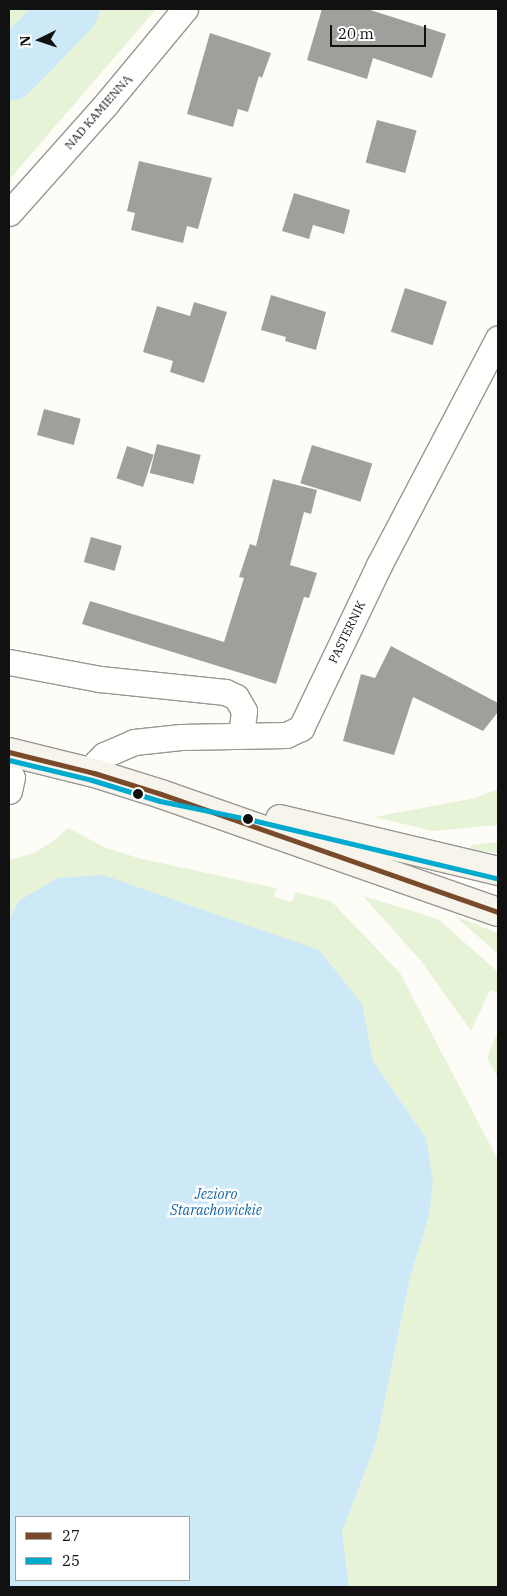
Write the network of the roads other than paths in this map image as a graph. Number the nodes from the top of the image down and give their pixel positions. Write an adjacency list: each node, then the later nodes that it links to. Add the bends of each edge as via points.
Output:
1 (185, 9): 2 (street, NAD KAMIENNĄ)
2 (9, 213)
3 (498, 338): 5 (street, PASTERNIK, via 379,565 301,728 286,735)
4 (9, 662): 5 (street, via 100,679 225,692 236,697 244,711)
5 (241, 736): 7 (street, PASTERNIK, via 134,742 104,755 97,762)
6 (10, 773): 7 (street)
7 (94, 773): 8 (street)
8 (161, 794): 9 (street); 10 (street)
9 (498, 871)
10 (498, 912)

